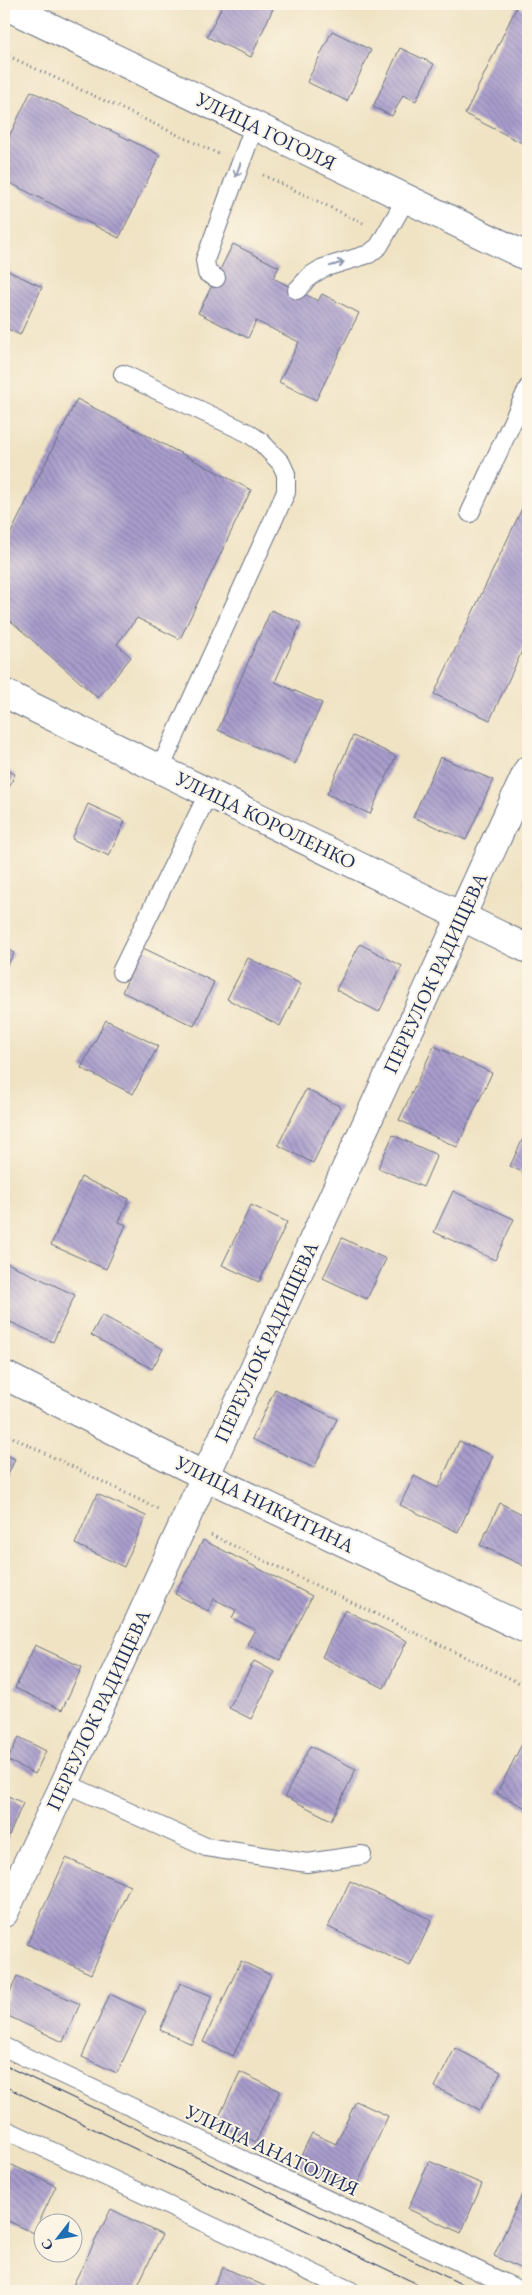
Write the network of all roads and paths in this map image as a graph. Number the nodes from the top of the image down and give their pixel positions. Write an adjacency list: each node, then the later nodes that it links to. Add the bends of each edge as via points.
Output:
1 (4, 5): 3 (street, УЛИЦА ГОГОЛЯ)
2 (4, 54): 4 (path)
3 (255, 124): 4 (lane); 5 (street, УЛИЦА ГОГОЛЯ)
4 (240, 164): 6 (path); 8 (lane, one-way to 8, via 204,260 207,273)
5 (406, 199): 7 (street, УЛИЦА ГОГОЛЯ); 9 (lane, one-way to 5, via 323,268 369,254 379,246)
6 (363, 223)
7 (528, 257)
8 (216, 278)
9 (297, 290)
10 (123, 374): 14 (lane, via 248,433 272,452 286,474 286,492)
11 (528, 388): 12 (lane)
12 (470, 513)
13 (4, 693): 14 (street, УЛИЦА КОРОЛЕНКО)
14 (160, 769): 16 (street, УЛИЦА КОРОЛЕНКО)
15 (528, 770): 17 (street, ПЕРЕУЛОК РАДИЩЕВА)
16 (209, 792): 17 (street, УЛИЦА КОРОЛЕНКО); 19 (lane)
17 (462, 917): 18 (street, УЛИЦА КОРОЛЕНКО); 22 (street, ПЕРЕУЛОК РАДИЩЕВА)
18 (528, 948)
19 (121, 972)
20 (4, 1375): 22 (street, УЛИЦА НИКИТИНА)
21 (4, 1433): 23 (path)
22 (205, 1476): 23 (street, ПЕРЕУЛОК РАДИЩЕВА); 24 (street, УЛИЦА НИКИТИНА)
23 (184, 1522): 25 (path); 26 (street, ПЕРЕУЛОК РАДИЩЕВА)
24 (528, 1630)
25 (528, 1687)
26 (65, 1783): 27 (lane, via 206,1847 307,1862); 28 (street, ПЕРЕУЛОК РАДИЩЕВА)
27 (362, 1855)
28 (4, 1913)
29 (4, 2047): 32 (lane, УЛИЦА АНАТОЛИЯ)
30 (4, 2129): 31 (lane)
31 (351, 2291)
32 (521, 2291)

